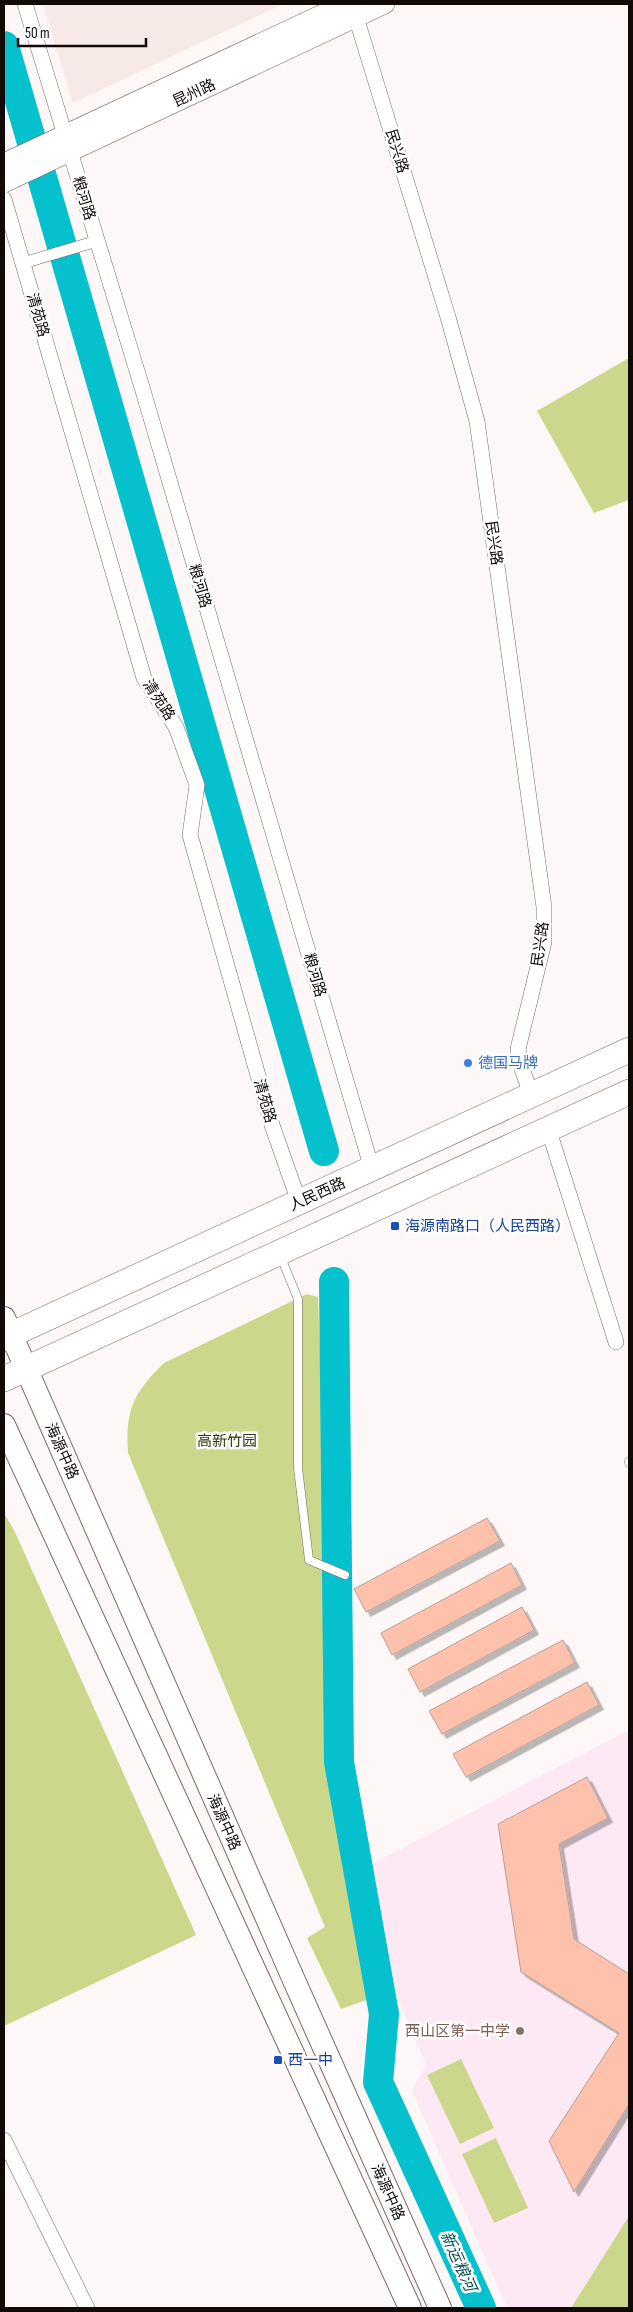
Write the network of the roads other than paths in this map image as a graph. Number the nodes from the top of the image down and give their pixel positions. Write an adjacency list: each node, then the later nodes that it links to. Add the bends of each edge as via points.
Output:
1 (25, 4): 4 (street, 粮河路)
2 (385, 4): 3 (street, 昆州路)
3 (350, 8): 4 (street, 昆州路); 12 (street, 民兴路, via 448,317 477,421 544,907 544,942 518,1049)
4 (66, 144): 5 (street, 昆州路); 6 (street, 昆州路); 8 (street, 粮河路)
5 (4, 163)
6 (4, 183)
7 (4, 199): 9 (street, 清苑路)
8 (97, 241): 9 (street); 14 (street, 粮河路)
9 (22, 263): 15 (street, 清苑路, via 144,678 176,727 196,785 190,836 272,1125)
10 (629, 1050): 12 (main road, 人民西路)
11 (629, 1092): 13 (main road)
12 (531, 1094): 14 (main road, 人民西路)
13 (548, 1128): 16 (main road); 18 (street)
14 (372, 1169): 15 (main road, 人民西路)
15 (298, 1202): 17 (main road, 人民西路)
16 (279, 1253): 19 (main road); 22 (lane, via 298,1299 298,1468 309,1560)
17 (6, 1330): 19 (main road, 海源中路)
18 (616, 1342)
19 (26, 1369): 20 (main road); 24 (main road, 海源中路, via 289,1969)
20 (4, 1379)
21 (4, 1425): 26 (main road, 海源中路)
22 (345, 1576)
23 (4, 2140): 25 (street)
24 (432, 2306)
25 (87, 2308)
26 (410, 2308)

